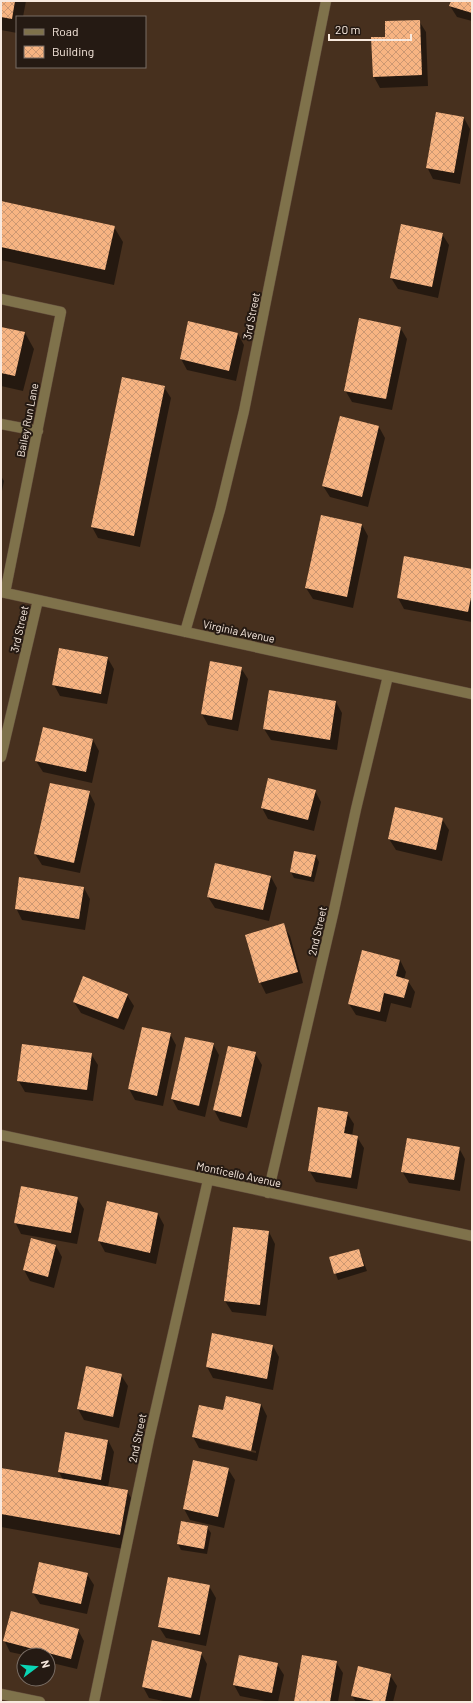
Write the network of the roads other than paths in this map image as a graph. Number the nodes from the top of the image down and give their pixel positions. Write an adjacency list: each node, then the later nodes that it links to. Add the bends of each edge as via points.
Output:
1 (326, 1): 7 (street, 3rd Street, via 244,411 220,510)
2 (1, 299): 4 (street, Bailey Run Lane, via 61,312)
3 (1, 424): 4 (street)
4 (38, 431): 5 (street, Bailey Run Lane)
5 (3, 593): 6 (street, Virginia Avenue)
6 (38, 600): 7 (street, Virginia Avenue); 10 (street, 3rd Street)
7 (184, 632): 8 (street, Virginia Avenue)
8 (388, 676): 9 (street, Virginia Avenue); 13 (street, 2nd Street)
9 (472, 694)
10 (1, 757)
11 (1, 1135): 12 (street, Monticello Avenue)
12 (208, 1180): 13 (street, Monticello Avenue); 17 (street, 2nd Street, via 149,1439)
13 (268, 1193): 14 (street, Monticello Avenue)
14 (472, 1236)
15 (1, 1694): 16 (street)
16 (40, 1702)
17 (94, 1702)

